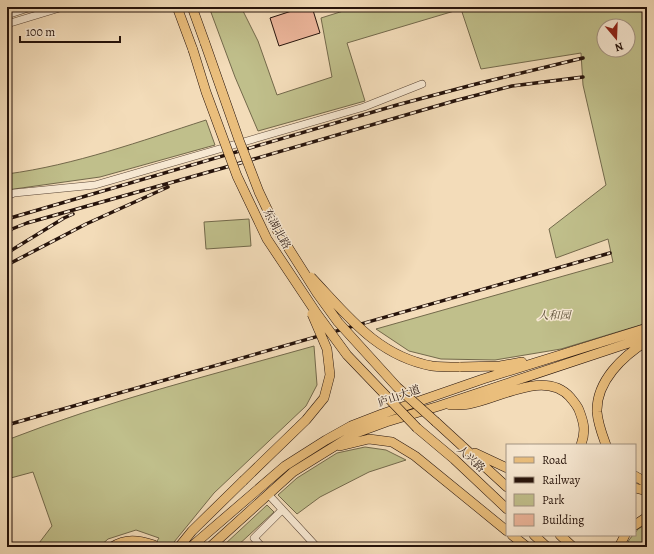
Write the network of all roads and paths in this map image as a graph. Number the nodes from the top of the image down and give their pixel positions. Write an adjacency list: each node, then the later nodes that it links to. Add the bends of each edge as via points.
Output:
1 (31, 7): 5 (street)
2 (63, 7): 6 (street)
3 (192, 8): 9 (main road, 东湖北路, bridge, via 260,192 277,230)
4 (177, 10): 10 (main road, 东湖北路, bridge, via 237,176 267,239)
5 (7, 14)
6 (7, 24)
7 (422, 84): 8 (street, via 364,107 95,185 14,193)
8 (7, 196)
9 (296, 261): 14 (main road, bridge, via 364,333 386,349 413,361 433,366 500,366); 16 (main road, 东湖北路, bridge, via 338,322 397,387)
10 (304, 296): 17 (main road, 东湖北路, bridge, via 347,355); 41 (main road, bridge, via 328,349 330,375 324,398 306,420 192,531)
11 (647, 328): 14 (main road, 庐山大道)
12 (647, 337): 15 (main road, 庐山大道)
13 (647, 341): 19 (main road, via 632,351 611,372 601,390 597,411)
14 (563, 354): 42 (main road, 庐山大道, via 351,426 285,466)
15 (439, 406): 18 (main road, via 469,404 535,385 553,386 566,392 578,406 584,422 585,436); 21 (main road, 庐山大道, via 356,433)
16 (436, 422): 20 (main road, 人兴路)
17 (417, 428): 29 (main road, 人兴路)
18 (581, 444)
19 (606, 444)
20 (463, 446): 22 (main road); 25 (main road, 人兴路)
21 (330, 448): 28 (main road, 庐山大道, via 293,472); 33 (main road, via 369,439 392,442 415,456)
22 (506, 468)
23 (636, 477): 24 (main road)
24 (647, 483)
25 (506, 486)
26 (636, 488): 27 (main road)
27 (647, 491)
28 (268, 494): 30 (street); 38 (main road, 庐山大道)
29 (506, 508)
30 (282, 510): 44 (street, via 254,538); 45 (street, via 315,545)
31 (647, 517): 32 (main road)
32 (636, 524)
33 (506, 530)
34 (513, 536): 46 (main road)
35 (535, 536): 47 (main road)
36 (561, 536): 48 (main road)
37 (624, 536): 49 (main road)
38 (218, 544): 43 (main road, 庐山大道)
39 (154, 545): 40 (main road, via 138,540 119,543)
40 (112, 547)
41 (179, 547)
42 (191, 547)
43 (210, 547)
44 (262, 547)
45 (313, 547)
46 (527, 547)
47 (547, 547)
48 (573, 547)
49 (619, 547)

